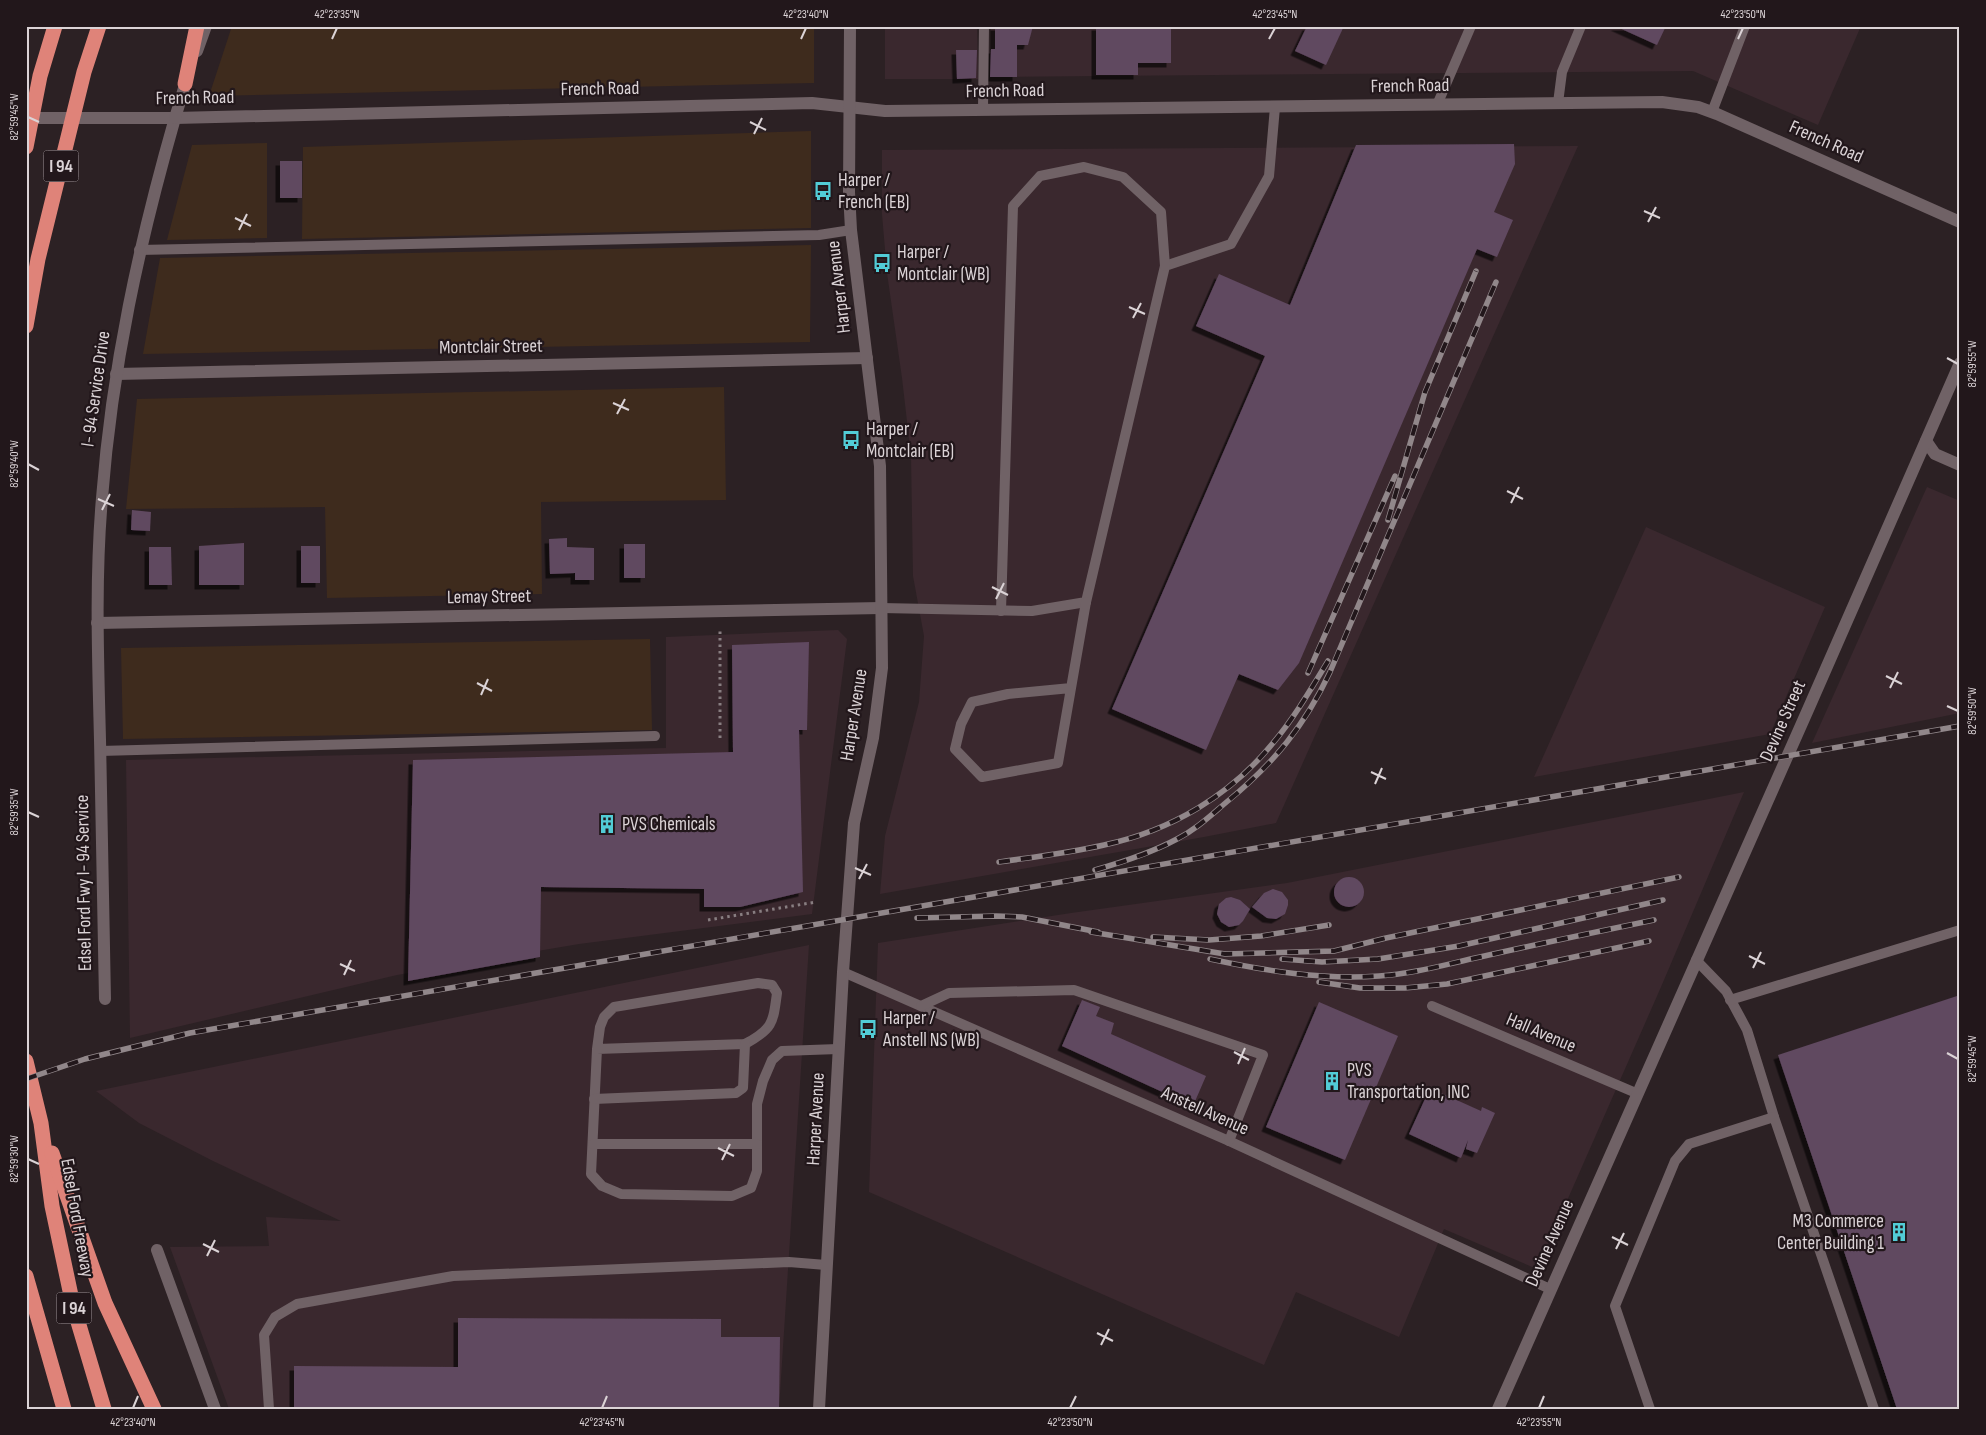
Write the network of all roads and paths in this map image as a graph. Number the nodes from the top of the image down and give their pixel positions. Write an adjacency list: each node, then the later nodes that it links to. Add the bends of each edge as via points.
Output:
1 (55, 26): 19 (highway, I 94, via 40,76)
2 (99, 26): 24 (highway, I 94, via 84,72 38,259)
3 (197, 26): 10 (highway)
4 (206, 26): 10 (street, I- 94 Service Drive)
5 (850, 26): 13 (street, Harper Avenue)
6 (984, 26): 15 (lane)
7 (1471, 26): 12 (lane)
8 (1581, 26): 11 (lane, via 1562,72)
9 (1745, 26): 16 (lane)
10 (185, 84): 18 (street, I- 94 Service Drive)
11 (1558, 103): 12 (street, French Road); 16 (street, French Road, via 1662,102)
12 (1437, 105): 14 (street, French Road)
13 (849, 107): 15 (street, French Road, via 885,111); 18 (street, French Road, via 812,103); 21 (street, Harper Avenue)
14 (1275, 107): 15 (street, French Road); 23 (lane, via 1269,176 1231,244)
15 (983, 110)
16 (1712, 112): 20 (street, French Road)
17 (26, 118): 18 (street, French Road)
18 (174, 118): 22 (street, I- 94 Service Drive)
19 (26, 147)
20 (1960, 222)
21 (851, 230): 22 (lane, via 819,235); 25 (street, Harper Avenue)
22 (139, 250): 27 (street, I- 94 Service Drive)
23 (1165, 266): 30 (lane); 32 (lane, via 1161,212 1123,177 1084,167 1040,176 1012,206)
24 (26, 326)
25 (867, 358): 27 (street, Montclair Street); 31 (street, Harper Avenue, via 880,466)
26 (1960, 363): 28 (street, Devine Street)
27 (116, 374): 33 (street, I- 94 Service Drive, via 102,500)
28 (1926, 440): 29 (street, via 1935,454); 43 (street, Devine Street)
29 (1960, 465)
30 (1086, 602): 32 (lane, via 1032,612); 35 (lane)
31 (881, 608): 32 (lane); 33 (street, Lemay Street); 44 (street, Harper Avenue, via 879,699 854,823)
32 (1001, 611)
33 (97, 623): 38 (street, I- 94 Service Drive)
34 (720, 629): 37 (path)
35 (1071, 688): 35 (lane, via 1058,763 982,777 955,749 961,724 972,702 1008,694)
36 (655, 736): 38 (lane)
37 (720, 738)
38 (100, 751): 39 (street, I- 94 Service Drive)
39 (100, 767): 45 (street, Edsel Ford Fwy I- 94 Service)
40 (816, 902): 41 (path)
41 (708, 920)
42 (1960, 930): 46 (lane)
43 (1696, 960): 46 (lane, via 1726,991); 53 (street, Devine Street)
44 (843, 972): 47 (lane, Anstell Avenue); 51 (street, Harper Avenue)
45 (104, 998)
46 (1730, 1000): 55 (lane, via 1747,1030)
47 (921, 1006): 57 (lane, Anstell Avenue); 57 (lane, via 949,993 1074,990 1262,1055)
48 (1432, 1006): 53 (lane, Hall Avenue)
49 (745, 1044): 50 (lane); 50 (lane, via 762,1035 773,1021 777,993 772,984 758,983 614,1007 604,1017); 54 (lane, via 743,1088 736,1094)
50 (597, 1049): 54 (lane)
51 (838, 1049): 59 (lane, via 782,1052 772,1060 757,1104); 61 (street, Harper Avenue)
52 (26, 1061): 56 (highway, Edsel Ford Freeway / I 94)
53 (1636, 1093): 63 (street, Devine Avenue)
54 (594, 1099): 58 (lane)
55 (1774, 1117): 71 (lane, via 1689,1144 1675,1161 1615,1306); 72 (lane)
56 (41, 1124): 65 (highway, Edsel Ford Freeway / I 94, via 52,1206 73,1305); 66 (highway, via 105,1303)
57 (1229, 1141): 63 (lane, Anstell Avenue)
58 (593, 1144): 59 (lane); 59 (lane, via 591,1174 602,1186 621,1194 732,1196 751,1188 757,1171)
59 (757, 1144)
60 (158, 1250): 67 (street)
61 (826, 1265): 68 (lane, via 789,1262 453,1276 296,1304 275,1318 264,1335); 69 (street, Harper Avenue)
62 (26, 1276): 64 (highway, I 94)
63 (1550, 1289): 70 (street, Devine Avenue)
64 (64, 1409)
65 (104, 1409)
66 (154, 1409)
67 (215, 1409)
68 (269, 1409)
69 (818, 1409)
70 (1498, 1409)
71 (1650, 1409)
72 (1874, 1409)

